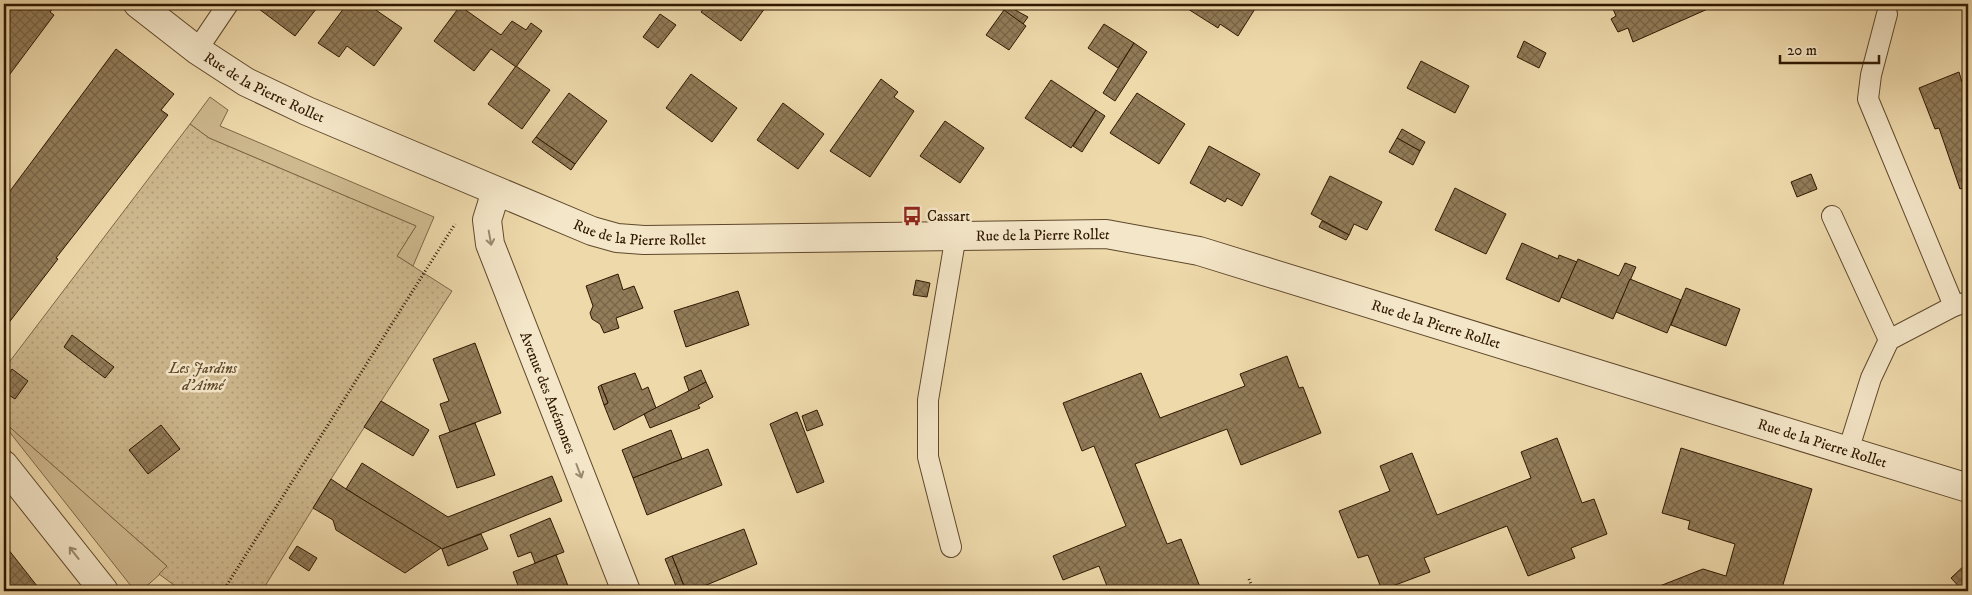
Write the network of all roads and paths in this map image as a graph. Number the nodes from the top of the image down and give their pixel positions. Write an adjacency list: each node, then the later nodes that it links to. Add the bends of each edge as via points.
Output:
1 (138, 4): 4 (street, Rue de la Pierre Rollet)
2 (228, 4): 4 (lane)
3 (1888, 14): 9 (lane, via 1871,75 1868,99)
4 (197, 50): 5 (street, Rue de la Pierre Rollet, via 246,82 307,111)
5 (496, 191): 7 (street, Avenue des Anémones); 8 (street, Rue de la Pierre Rollet, via 592,231 644,240)
6 (1832, 216): 10 (lane)
7 (487, 220): 17 (path, via 462,213); 18 (street, Avenue des Anémones, one-way to 18, via 490,244)
8 (956, 236): 11 (street, Rue de la Pierre Rollet, via 1106,234 1199,251); 14 (lane, via 928,400 928,457)
9 (1961, 304): 10 (lane)
10 (1889, 340): 11 (lane, via 1871,378)
11 (1848, 451): 13 (street, Rue de la Pierre Rollet)
12 (4, 465): 16 (street, one-way to 12)
13 (1968, 488)
14 (951, 546)
15 (1249, 580): 19 (path)
16 (104, 591)
17 (223, 591)
18 (626, 591)
19 (1254, 591)

